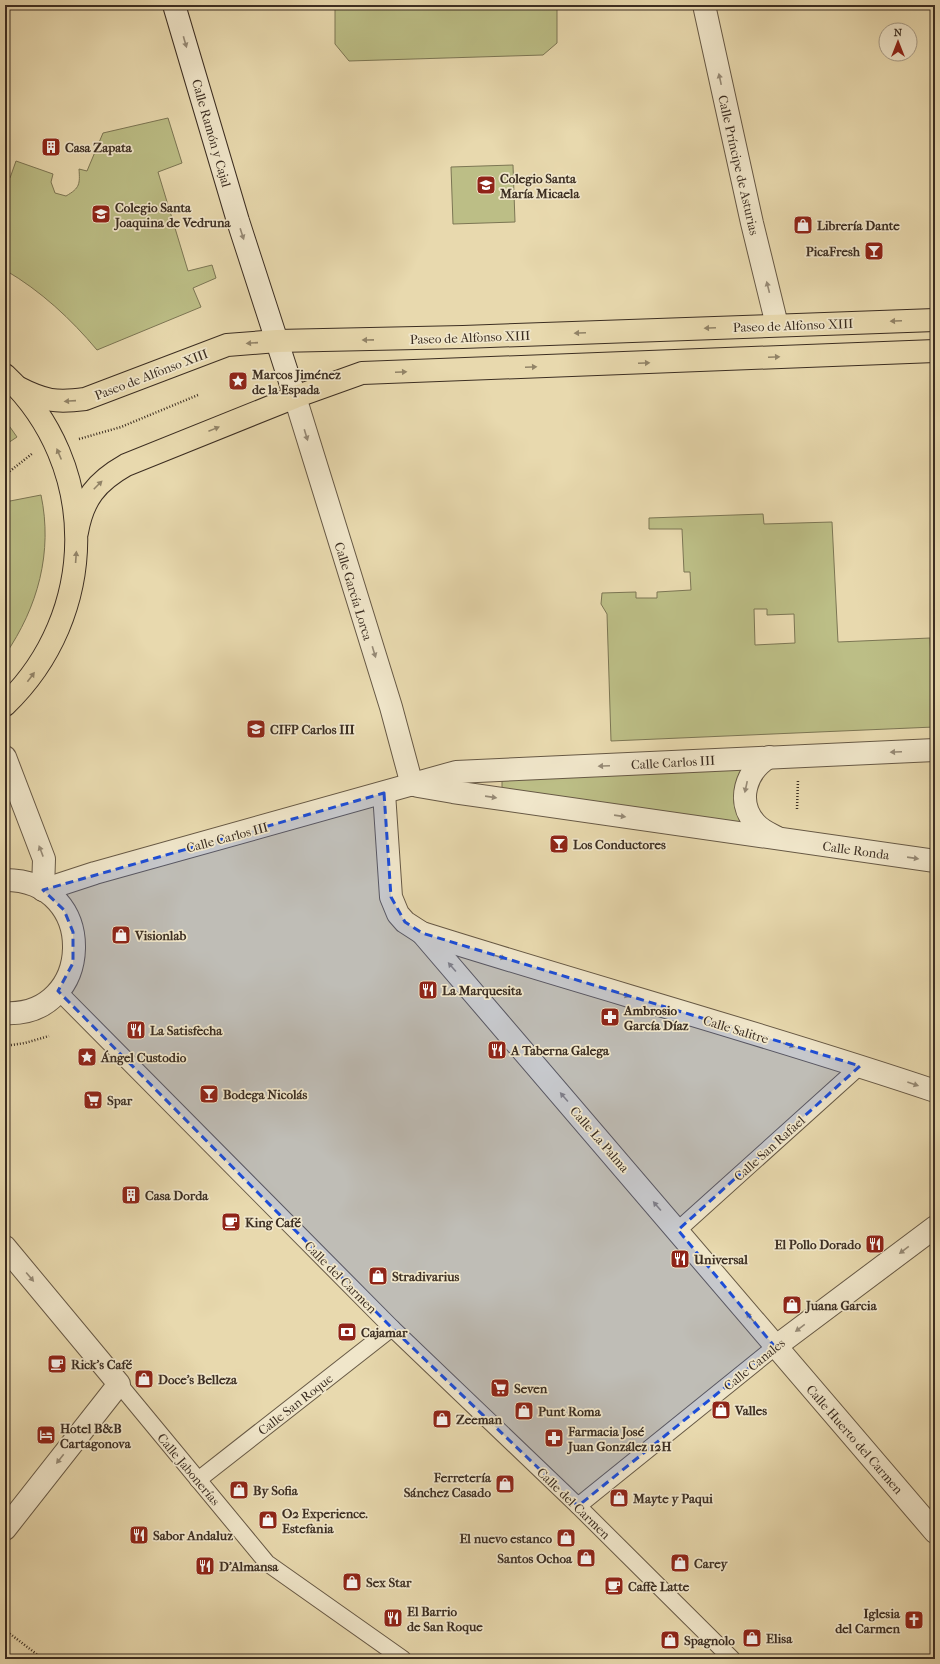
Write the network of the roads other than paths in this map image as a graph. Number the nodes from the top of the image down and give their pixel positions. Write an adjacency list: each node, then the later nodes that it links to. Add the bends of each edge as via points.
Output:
1 (174, 5): 5 (street, Calle Ramón y Cajal, one-way to 5, via 240,227)
2 (704, 5): 4 (street, Calle Príncipe de Asturias, one-way to 2)
3 (935, 320): 4 (main road, Paseo de Alfonso XIII, one-way to 4)
4 (777, 325): 5 (main road, Paseo de Alfonso XIII, one-way to 5)
5 (278, 341): 7 (main road, Paseo de Alfonso XIII, one-way to 7, via 227,345 85,399 67,402 36,397); 8 (street, Calle Ramón y Cajal)
6 (935, 351): 8 (main road, one-way to 6, via 362,373)
7 (11, 381): 9 (main road, one-way to 7, via 73,497 63,463 39,415)
8 (295, 397): 9 (main road, one-way to 8, via 85,503 93,490 114,472); 15 (street, Calle García Lorca, one-way to 15, via 391,707)
9 (77, 532): 10 (main road, one-way to 9, via 33,675 62,621 74,578)
10 (9, 702): 11 (street)
11 (5, 719)
12 (935, 750): 14 (street, Calle Carlos III, one-way to 14)
13 (5, 757): 20 (street, one-way to 13, via 44,859)
14 (769, 757): 15 (street, Calle Carlos III, one-way to 15, via 456,772); 17 (street, one-way to 17, via 760,762 749,777 745,794 749,814 754,823)
15 (412, 785): 16 (street, Calle Carlos III); 17 (street, Calle Carlos III, one-way to 17)
16 (384, 793): 20 (street, Calle Carlos III, via 95,873); 21 (street, via 391,897 398,914)
17 (777, 838): 18 (street, Calle Ronda, one-way to 18)
18 (935, 861)
19 (5, 880): 20 (street, via 23,882)
20 (43, 890): 22 (street, via 64,910 73,932 73,963)
21 (422, 933): 24 (street, Calle Salitre, one-way to 24); 27 (street, Calle La Palma, one-way to 21)
22 (58, 991): 23 (street, via 52,998 24,1012); 29 (street, Calle del Carmen)
23 (5, 1013)
24 (860, 1066): 25 (street, Calle Salitre, one-way to 25); 27 (street, Calle San Rafael)
25 (935, 1092)
26 (935, 1227): 30 (street, Calle Canales, one-way to 30)
27 (678, 1230): 30 (street, Calle La Palma, one-way to 27)
28 (5, 1247): 31 (street, Calle Jabonerías, one-way to 31)
29 (392, 1328): 32 (street, Calle San Roque); 33 (street, Calle del Carmen)
30 (775, 1346): 33 (street, Calle Canales); 35 (street, Calle Huerto del Carmen)
31 (119, 1384): 32 (street, Calle Jabonerías); 34 (street, one-way to 34)
32 (198, 1480): 36 (street, Calle Jabonerías, via 267,1563)
33 (578, 1506): 37 (street, Calle del Carmen)
34 (5, 1529)
35 (935, 1532)
36 (403, 1659)
37 (732, 1659)

